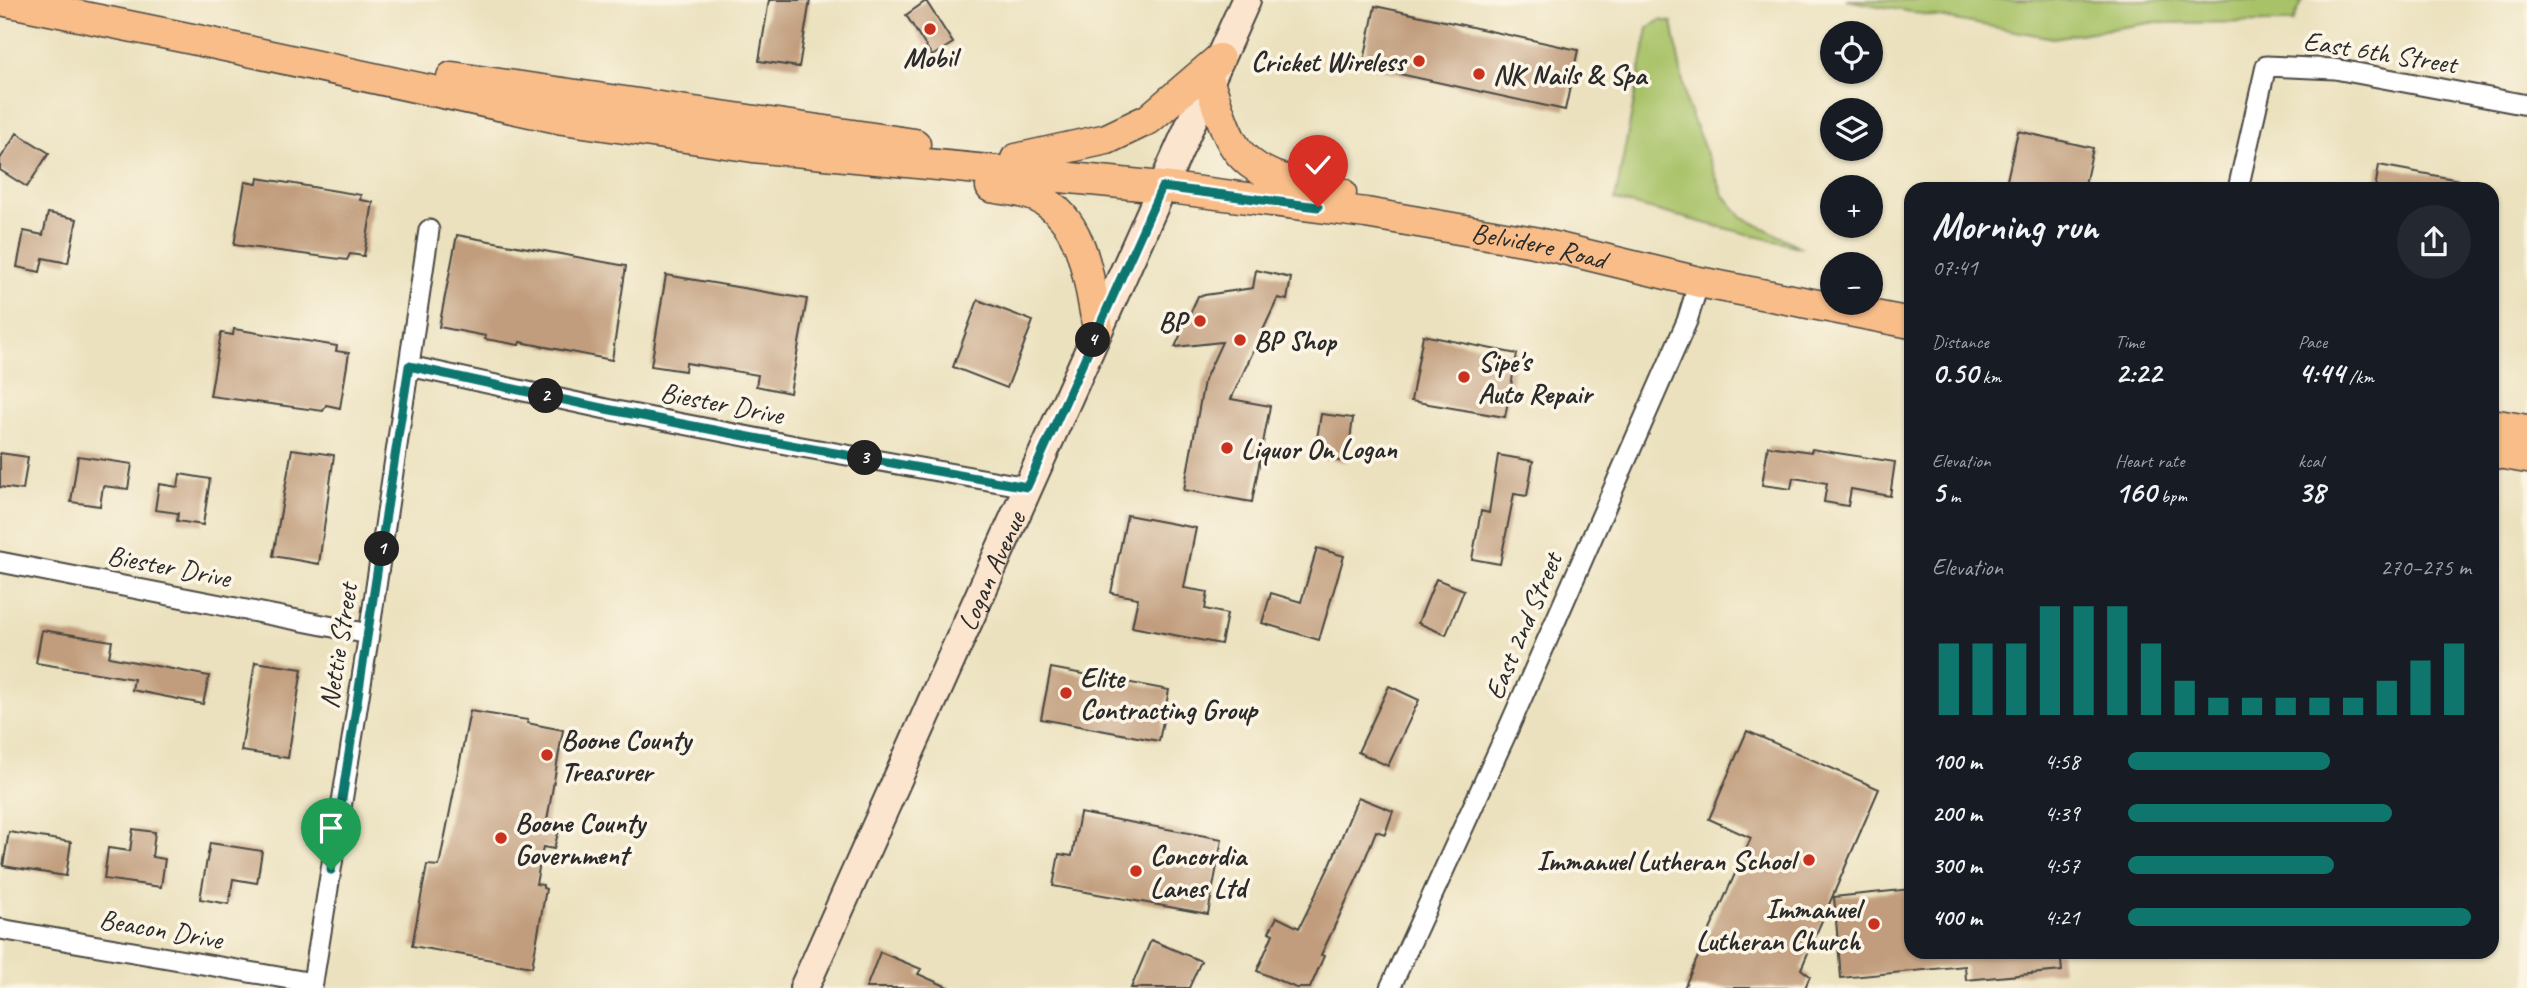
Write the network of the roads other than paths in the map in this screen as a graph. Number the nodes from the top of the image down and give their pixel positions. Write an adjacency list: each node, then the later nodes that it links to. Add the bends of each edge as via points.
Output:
1 (1, 0): 3 (main road)
2 (1246, 0): 4 (main road, Logan Avenue)
3 (202, 41): 6 (main road); 7 (main road, via 564,119)
4 (1214, 71): 6 (main road, via 1149,119 1107,139); 9 (main road, Logan Avenue); 10 (main road, via 1230,140 1251,166 1278,178 1371,199)
5 (2527, 105): 8 (street, East 6th Street, via 2335,69 2266,66)
6 (1016, 159): 9 (main road)
7 (918, 163): 9 (main road); 14 (main road, via 957,180 1038,197 1057,210 1079,239)
8 (2240, 182)
9 (1162, 187): 10 (main road, Belvidere Road); 14 (main road, Logan Avenue)
10 (1423, 223): 12 (main road, Belvidere Road, via 1534,242)
11 (429, 230): 15 (street, Nettie Street)
12 (1699, 282): 13 (main road, Belvidere Road); 26 (street, East 2nd Street, via 1687,321)
13 (1904, 322)
14 (1098, 327): 20 (main road, Logan Avenue)
15 (409, 366): 20 (street, Biester Drive, via 660,420); 22 (street, Nettie Street)
16 (2499, 425): 17 (main road)
17 (2527, 430)
18 (2499, 453): 19 (main road)
19 (2527, 458)
20 (1027, 487): 25 (main road, Logan Avenue)
21 (0, 562): 22 (street, Biester Drive)
22 (369, 634): 24 (street, Nettie Street)
23 (0, 929): 24 (street, Beacon Drive)
24 (313, 986)
25 (804, 988)
26 (1390, 988)

